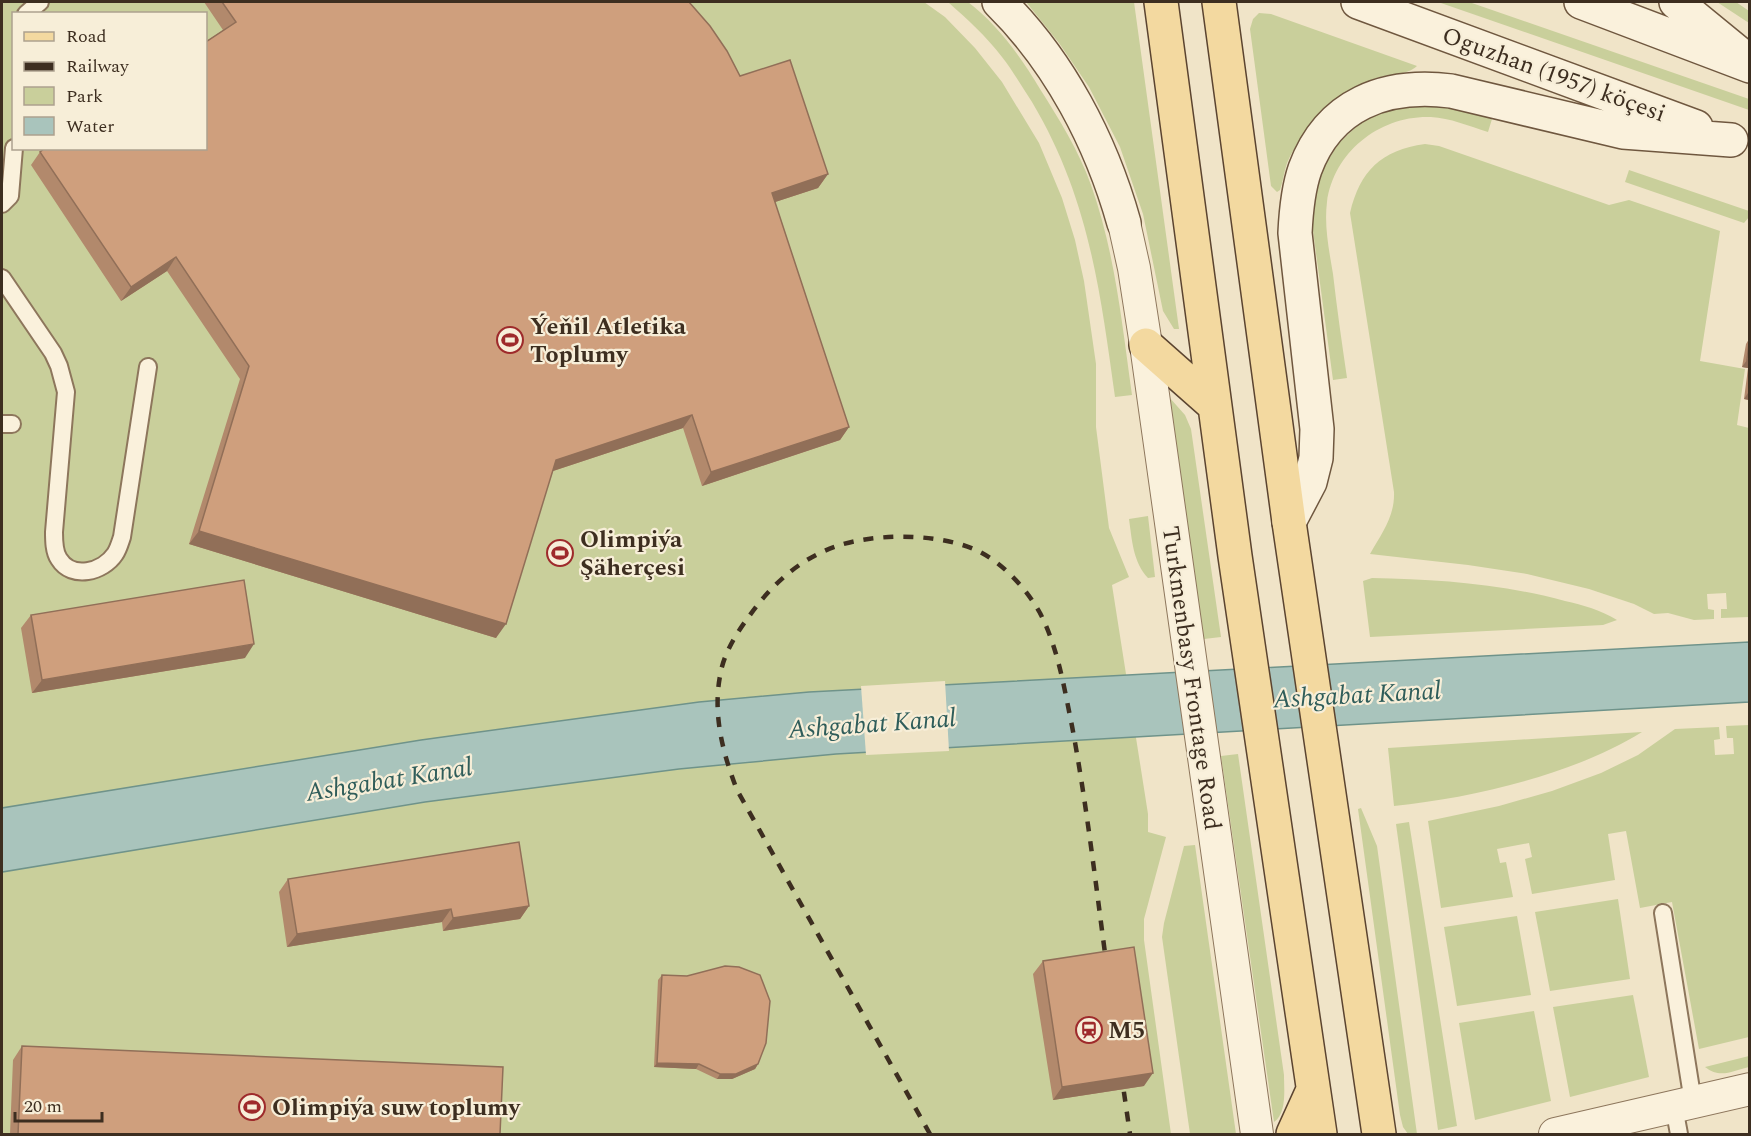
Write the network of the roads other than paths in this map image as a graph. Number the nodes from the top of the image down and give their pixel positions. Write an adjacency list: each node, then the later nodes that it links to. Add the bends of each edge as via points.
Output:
1 (40, 2): 8 (lane)
2 (999, 2): 14 (main road, via 1036,44 1078,110 1107,168)
3 (1161, 2): 18 (main road)
4 (1219, 2): 19 (main road)
5 (1358, 2): 10 (main road, Oguzhan (1957) köçesi)
6 (1581, 2): 9 (main road)
7 (1676, 2): 9 (main road)
8 (28, 12)
9 (1749, 64)
10 (1740, 144): 19 (main road, via 1623,132 1426,88 1376,98 1342,115 1311,155 1296,213 1317,429 1310,482)
11 (14, 150): 12 (lane)
12 (7, 183): 13 (lane, via 10,196)
13 (2, 204)
14 (1124, 223): 16 (street, Turkmenbasy Frontage Road)
15 (2, 278): 17 (lane, via 53,353 63,378 66,407 54,532 59,559 68,568 93,571 116,554 122,537)
16 (1146, 345): 18 (main road); 24 (street, Turkmenbasy Frontage Road)
17 (148, 368)
18 (1215, 406): 22 (main road)
19 (1289, 522): 27 (main road)
20 (1663, 913): 23 (lane)
21 (1749, 1089): 23 (street)
22 (1313, 1090): 25 (main road); 26 (main road)
23 (1682, 1115): 28 (street)
24 (1257, 1134)
25 (1293, 1134)
26 (1320, 1134)
27 (1379, 1134)
28 (1555, 1134)

